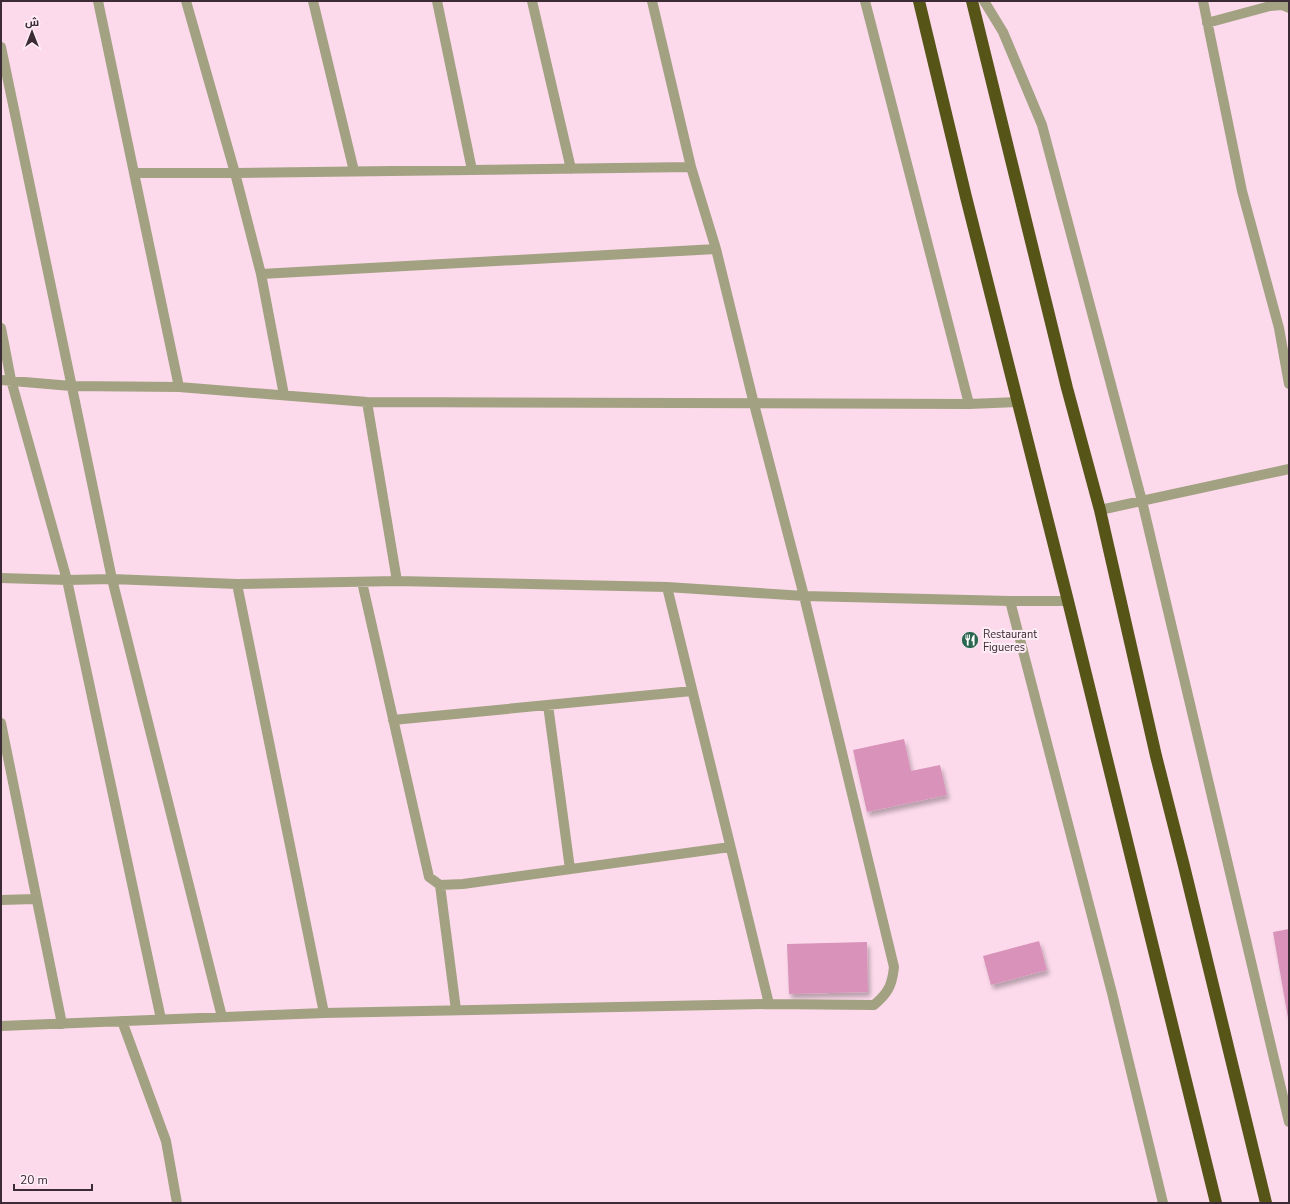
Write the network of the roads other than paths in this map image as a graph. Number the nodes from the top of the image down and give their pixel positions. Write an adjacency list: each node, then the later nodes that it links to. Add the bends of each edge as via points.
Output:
1 (98, 1): 19 (street)
2 (186, 1): 20 (street)
3 (314, 1): 18 (street)
4 (437, 1): 17 (street)
5 (532, 1): 16 (street)
6 (652, 1): 15 (street)
7 (865, 1): 32 (street)
8 (919, 1): 30 (highway)
9 (972, 1): 35 (highway, via 1067,388)
10 (984, 1): 34 (street, via 1002,32 1042,125)
11 (1203, 1): 13 (street)
12 (1289, 8): 13 (street, via 1282,5 1270,6)
13 (1207, 23): 25 (street, via 1242,191 1279,328)
14 (1, 48): 26 (street)
15 (691, 167): 16 (street); 21 (street)
16 (571, 169): 17 (street)
17 (472, 170): 18 (street)
18 (354, 171): 20 (street)
19 (134, 173): 20 (street); 27 (street)
20 (235, 173): 22 (street)
21 (716, 249): 22 (street); 31 (street)
22 (261, 274): 28 (street)
23 (1, 328): 24 (street)
24 (6, 380): 26 (street); 38 (street)
25 (1289, 384)
26 (71, 386): 27 (street); 37 (street)
27 (179, 387): 28 (street)
28 (284, 395): 29 (street)
29 (366, 402): 31 (street); 39 (street)
30 (1018, 402): 32 (street); 45 (highway)
31 (754, 404): 32 (street); 43 (street)
32 (968, 404)
33 (1289, 469): 34 (street)
34 (1142, 501): 35 (street); 63 (street)
35 (1100, 510): 67 (highway, via 1156,756)
36 (1, 578): 38 (street)
37 (112, 579): 38 (street); 41 (street); 58 (street)
38 (67, 580): 59 (street)
39 (396, 581): 40 (street); 42 (street)
40 (362, 582): 41 (street); 48 (street)
41 (237, 584): 57 (street)
42 (667, 587): 43 (street); 46 (street)
43 (804, 596): 44 (street); 55 (street, via 894,967 893,982 885,995 874,1005)
44 (1010, 601): 45 (street); 65 (street, via 1110,985)
45 (1068, 601): 66 (highway)
46 (692, 691): 47 (street); 50 (street)
47 (548, 705): 48 (street); 51 (street)
48 (393, 720): 52 (street, via 429,877)
49 (1, 723): 53 (street)
50 (730, 847): 51 (street); 55 (street)
51 (570, 869): 52 (street)
52 (440, 885): 56 (street)
53 (36, 899): 54 (street); 61 (street)
54 (1, 900)
55 (769, 1004): 56 (street)
56 (456, 1010): 57 (street)
57 (324, 1013): 58 (street)
58 (222, 1017): 59 (street)
59 (161, 1019): 60 (street)
60 (122, 1021): 61 (street); 64 (street, via 166,1141)
61 (62, 1024): 62 (street)
62 (1, 1026)
63 (1289, 1122)
64 (177, 1203)
65 (1163, 1203)
66 (1216, 1203)
67 (1266, 1203)

